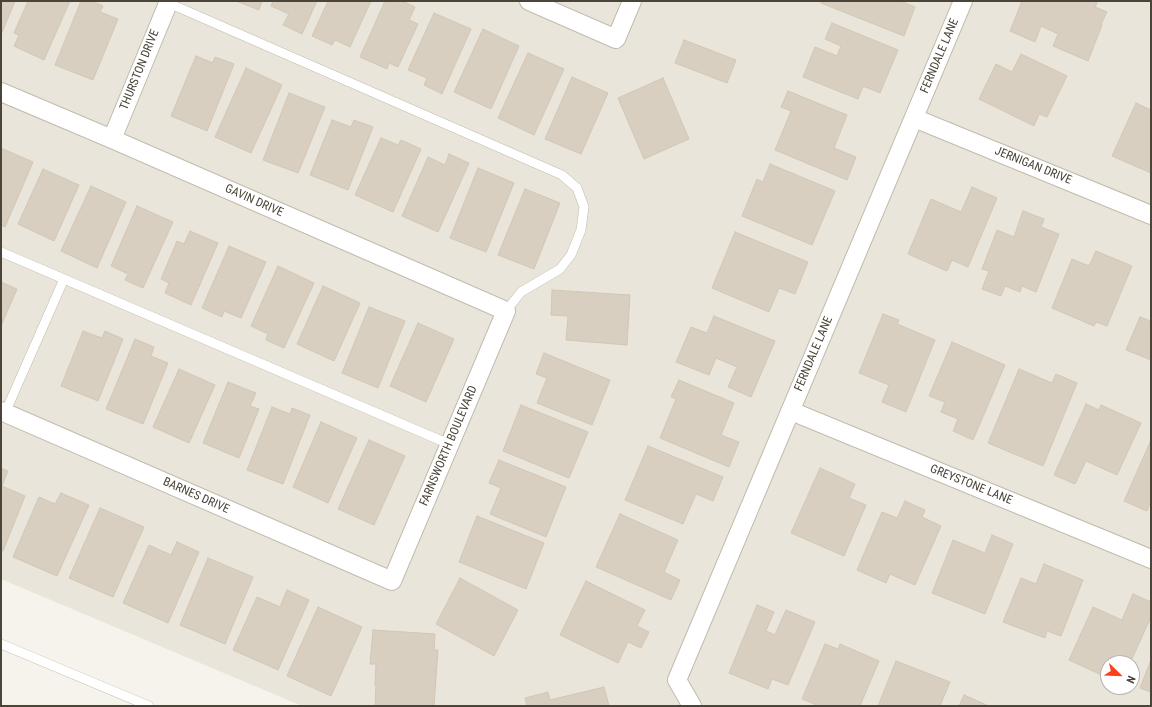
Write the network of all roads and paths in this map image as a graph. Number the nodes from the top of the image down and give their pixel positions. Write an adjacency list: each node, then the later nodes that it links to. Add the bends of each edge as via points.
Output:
1 (529, 1): 2 (street, via 616,39)
2 (632, 1)
3 (963, 1): 6 (street, FERNDALE LANE)
4 (167, 2): 7 (street, THURSTON DRIVE); 11 (lane, via 562,175 577,188 584,207 581,230 570,255 560,269 521,292)
5 (1, 92): 7 (street, GAVIN DRIVE)
6 (914, 118): 8 (street, JERNIGAN DRIVE); 12 (street, FERNDALE LANE)
7 (112, 139): 11 (street, GAVIN DRIVE)
8 (1151, 215)
9 (1, 252): 10 (lane)
10 (64, 280): 13 (lane); 14 (lane)
11 (506, 311): 14 (street, FARNSWORTH BOULEVARD)
12 (791, 411): 15 (street, GREYSTONE LANE); 19 (street, FERNDALE LANE, via 677,680)
13 (3, 412): 16 (street, BARNES DRIVE)
14 (449, 444): 16 (street, FARNSWORTH BOULEVARD)
15 (1151, 559)
16 (392, 581)
17 (1, 644): 18 (lane)
18 (149, 706)
19 (692, 706)

